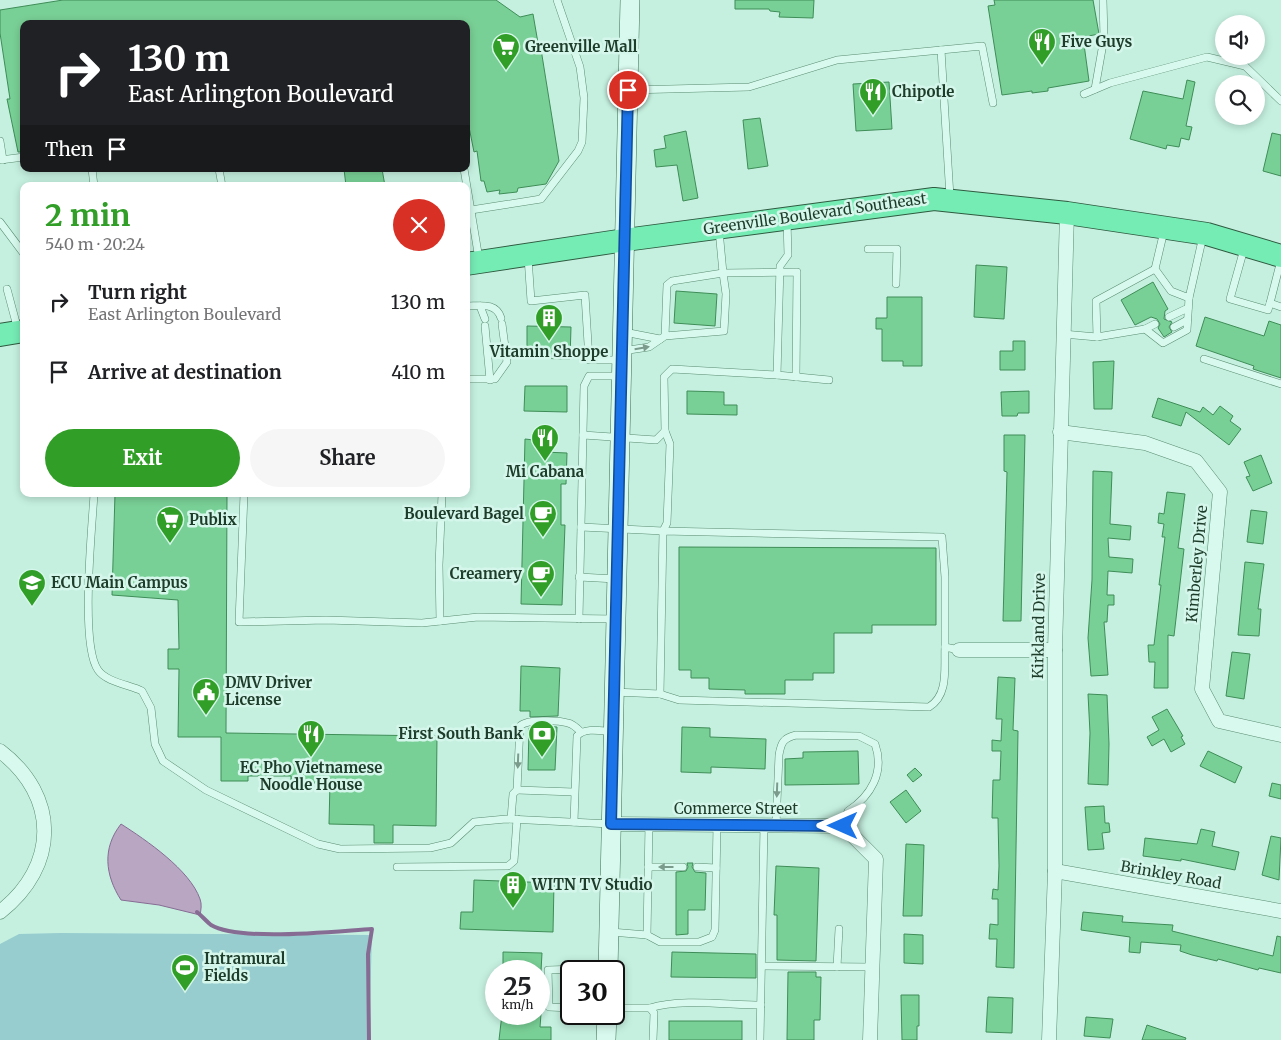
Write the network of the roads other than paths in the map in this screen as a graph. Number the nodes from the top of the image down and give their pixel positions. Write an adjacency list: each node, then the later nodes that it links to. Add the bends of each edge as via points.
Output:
1 (557, 0): 15 (lane, via 583,81 580,146 541,199)
2 (630, 0): 6 (main road)
3 (1103, 0): 5 (lane, via 1104,38)
4 (941, 50): 6 (lane, via 837,60 749,87); 9 (lane, via 982,46); 13 (lane)
5 (1095, 89): 7 (lane); 8 (lane, via 1207,57 1245,66)
6 (628, 90): 22 (main road)
7 (1084, 94)
8 (1281, 101)
9 (992, 103)
10 (0, 141): 12 (lane)
11 (20, 158): 12 (lane)
12 (2, 160)
13 (950, 200): 16 (highway, Greenville Boulevard Southeast); 17 (highway, Greenville Boulevard Southeast, via 934,199)
14 (470, 204): 15 (lane)
15 (471, 210): 28 (lane)
16 (1067, 213): 20 (highway, Greenville Boulevard Southeast); 47 (street, Kirkland Drive)
17 (787, 218): 19 (highway, Greenville Boulevard Southeast); 30 (lane, via 788,255)
18 (0, 222): 24 (lane)
19 (719, 227): 22 (highway, Greenville Boulevard Southeast); 31 (lane)
20 (1164, 228): 21 (highway, Greenville Boulevard Southeast); 29 (lane)
21 (1204, 234): 23 (highway, Greenville Boulevard Southeast); 34 (lane)
22 (624, 240): 26 (highway, Greenville Boulevard Southeast); 45 (main road)
23 (1245, 246): 27 (highway, Greenville Boulevard Southeast); 35 (lane, via 1230,299 1268,310)
24 (20, 249)
25 (868, 249): 32 (lane, via 897,249)
26 (527, 254): 28 (highway, Greenville Boulevard Southeast); 53 (lane, via 531,301 585,295 589,360)
27 (1281, 258): 35 (lane)
28 (473, 263)
29 (1155, 269): 34 (lane, via 1171,291); 49 (lane, via 1096,301)
30 (779, 272): 31 (lane); 54 (lane); 55 (lane, via 798,272)
31 (723, 273): 50 (lane, via 672,281 667,285); 50 (lane, via 726,294 724,331)
32 (896, 284)
33 (7, 289): 46 (lane)
34 (1189, 298): 39 (lane)
35 (1270, 304): 38 (lane)
36 (470, 306): 37 (lane)
37 (480, 306): 57 (lane, via 485,322); 57 (lane, via 499,311 501,321 506,362 495,379)
38 (1281, 307)
39 (1188, 308): 40 (lane); 41 (lane)
40 (1169, 317)
41 (1187, 320): 43 (lane); 51 (lane, via 1187,330 1163,343)
42 (1155, 324): 44 (lane)
43 (1174, 327)
44 (1145, 330): 49 (lane); 51 (lane)
45 (622, 332): 50 (lane); 53 (main road)
46 (14, 333)
47 (1063, 334): 49 (lane); 61 (street, Kirkland Drive)
48 (1161, 334): 51 (lane)
49 (1097, 336)
50 (662, 338): 53 (lane, one-way to 50)
51 (1154, 338)
52 (1204, 359): 59 (lane)
53 (622, 362): 62 (lane, via 586,380); 63 (main road)
54 (777, 375): 55 (lane); 60 (lane, via 672,370 664,377)
55 (796, 377): 58 (lane)
56 (470, 379): 57 (lane)
57 (490, 380)
58 (829, 380)
59 (1281, 384)
60 (665, 431): 63 (lane, via 656,440); 69 (lane, via 670,444 667,524)
61 (1060, 432): 77 (street, Kirkland Drive); 82 (street, Kimberley Drive, via 1145,443 1196,460 1220,492 1202,689 1219,721)
62 (583, 435): 63 (lane); 67 (lane)
63 (619, 439): 68 (main road)
64 (94, 497): 86 (lane, via 88,590 91,655 98,671 142,691 151,708 155,744 163,761 206,790 318,844 340,848 430,848 452,843 474,822)
65 (244, 497): 74 (lane, via 239,622)
66 (442, 497): 74 (lane)
67 (581, 527): 68 (lane); 70 (lane)
68 (617, 529): 69 (lane); 71 (main road)
69 (663, 531): 75 (lane, via 942,537 946,577); 79 (lane)
70 (580, 577): 71 (lane); 72 (lane)
71 (616, 579): 73 (main road)
72 (579, 619): 73 (lane); 74 (lane, via 478,617)
73 (615, 619): 78 (main road)
74 (440, 621)
75 (945, 647): 76 (lane); 79 (lane, via 943,692 938,702 930,707 679,700)
76 (959, 650): 77 (street)
77 (1054, 650): 98 (street, Kirkland Drive)
78 (614, 692): 79 (lane); 81 (main road)
79 (660, 694)
80 (581, 732): 81 (lane); 84 (lane, one-way to 84, via 567,722 524,722 519,734); 85 (lane, via 577,736)
81 (613, 732): 88 (main road)
82 (1281, 735)
83 (0, 752): 100 (street, via 18,766 38,795 45,841 32,878)
84 (517, 790): 85 (lane); 86 (lane, via 513,794)
85 (574, 792): 87 (lane)
86 (514, 819): 87 (lane); 93 (lane, via 514,861 508,866)
87 (574, 822): 88 (lane)
88 (611, 824): 89 (street, Commerce Street); 102 (main road)
89 (649, 824): 90 (street, Commerce Street); 94 (lane)
90 (718, 825): 91 (street, Commerce Street); 97 (lane)
91 (770, 825): 92 (street, Commerce Street); 92 (lane, one-way to 91, via 848,811 862,802 876,782 877,751 874,744 859,736 796,735 786,738 781,744); 105 (lane)
92 (843, 826): 107 (street, via 876,859)
93 (396, 867)
94 (648, 867): 95 (lane, one-way to 94); 103 (lane)
95 (683, 867)
96 (697, 867): 97 (lane)
97 (716, 868): 103 (lane, via 715,930 712,937 700,942 660,942)
98 (1055, 871): 99 (street, Brinkley Road); 118 (street, Kirkland Drive)
99 (1281, 910)
100 (0, 912)
101 (839, 929): 106 (lane)
102 (609, 932): 103 (lane); 104 (main road)
103 (646, 935)
104 (608, 960)
105 (762, 966): 106 (lane); 109 (lane)
106 (837, 967): 107 (lane)
107 (872, 967): 117 (street)
108 (560, 970): 110 (lane, via 548,970 549,1007)
109 (761, 1005): 112 (lane, via 679,1004); 116 (lane)
110 (560, 1008)
111 (625, 1008): 112 (lane)
112 (650, 1008): 115 (lane, via 654,1013)
113 (607, 1025): 114 (main road)
114 (606, 1040)
115 (653, 1040)
116 (760, 1040)
117 (870, 1040)
118 (1049, 1040)

